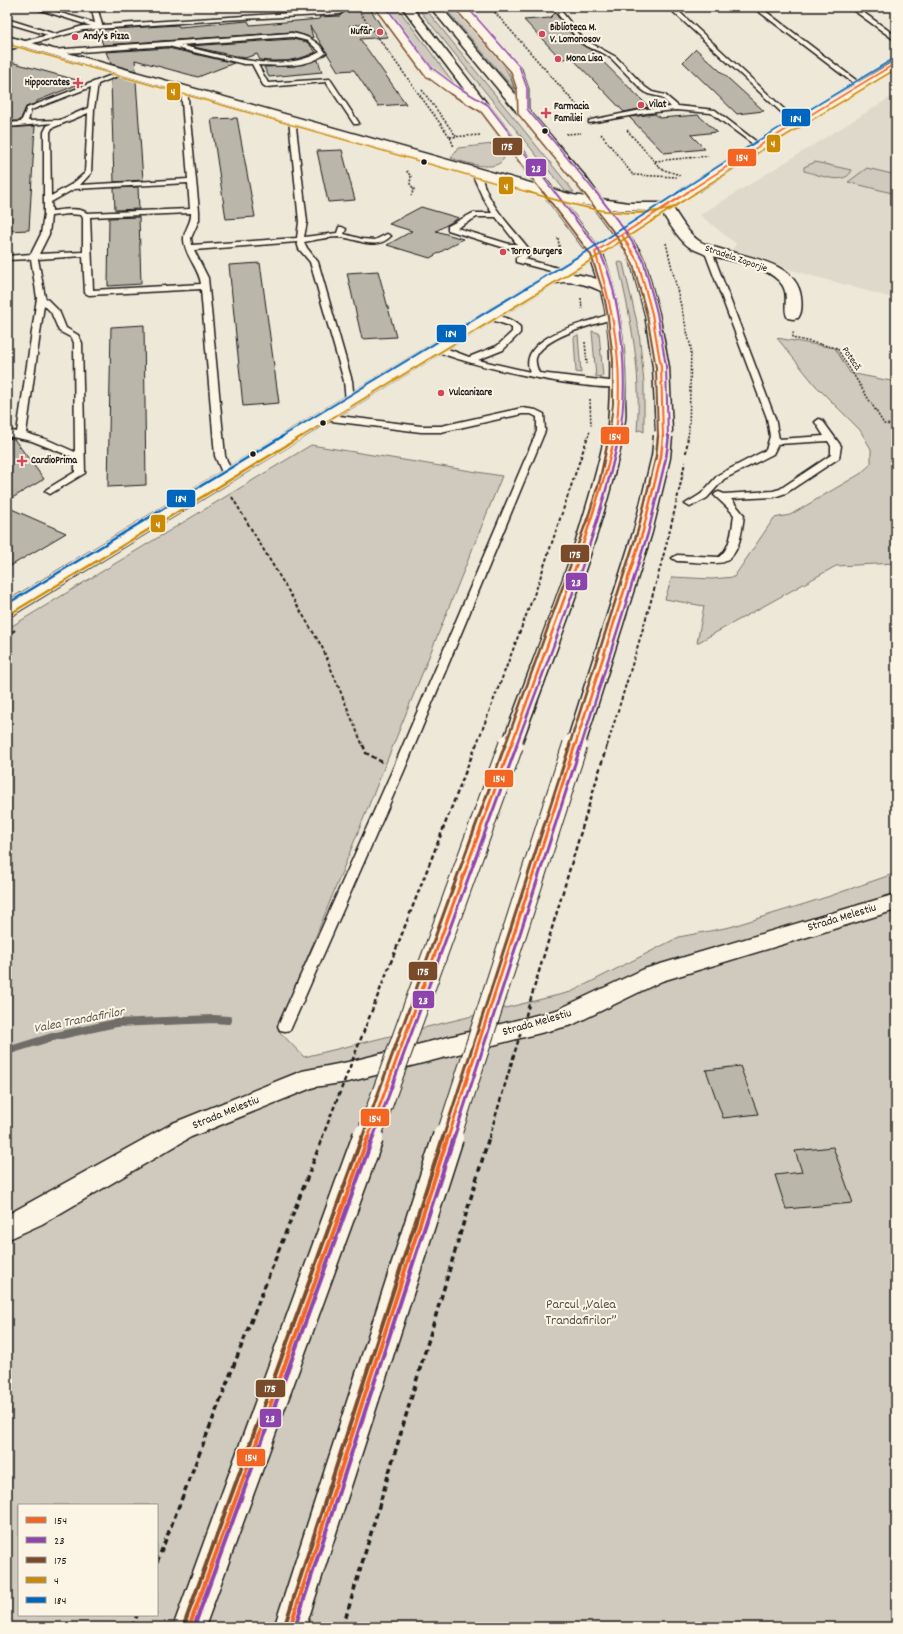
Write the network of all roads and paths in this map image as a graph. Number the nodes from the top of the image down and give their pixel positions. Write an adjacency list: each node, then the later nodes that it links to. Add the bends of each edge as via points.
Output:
1 (34, 7): 17 (lane)
2 (98, 7): 17 (lane, via 95,10)
3 (293, 7): 14 (lane)
4 (355, 7): 16 (path)
5 (380, 7): 32 (main road, via 427,71)
6 (407, 7): 32 (main road)
7 (435, 7): 35 (main road)
8 (460, 7): 35 (main road, via 515,69 522,89)
9 (555, 7): 33 (lane, via 581,40 607,53 623,65 643,88 650,93 663,96)
10 (671, 7): 41 (lane)
11 (756, 7): 30 (lane)
12 (852, 7): 21 (lane)
13 (340, 12): 14 (lane)
14 (297, 13): 17 (lane, via 221,15)
15 (7, 21): 19 (lane)
16 (368, 24): 18 (path); 49 (path, via 450,137 455,149)
17 (99, 26): 19 (lane)
18 (346, 26)
19 (54, 35): 23 (lane)
20 (7, 39): 23 (main road)
21 (896, 39)
22 (165, 43): 25 (lane); 26 (lane); 26 (lane, via 304,36 311,39 323,53 303,61)
23 (23, 44): 24 (lane); 25 (main road)
24 (7, 48)
25 (51, 52): 28 (main road)
26 (254, 63): 40 (lane, via 266,85 328,80)
27 (896, 63): 30 (main road)
28 (124, 72): 29 (lane); 31 (main road)
29 (96, 84): 34 (lane); 42 (lane, via 29,109)
30 (859, 85): 41 (main road)
31 (184, 89): 37 (main road); 52 (lane)
32 (484, 108): 55 (main road)
33 (676, 108): 36 (lane); 46 (lane, via 713,110)
34 (91, 109): 38 (lane); 54 (lane, via 88,173)
35 (522, 111): 58 (main road)
36 (616, 117): 39 (lane); 48 (path)
37 (292, 119): 49 (main road); 66 (lane, via 303,222)
38 (59, 121): 42 (lane); 57 (lane, via 49,127 47,132)
39 (591, 122)
40 (356, 123)
41 (796, 123): 46 (main road)
42 (24, 124): 43 (lane)
43 (7, 125)
44 (584, 132): 45 (path)
45 (563, 135)
46 (759, 146): 47 (main road)
47 (748, 153): 48 (path); 53 (main road)
48 (655, 162): 53 (path, via 661,169)
49 (446, 163): 51 (main road)
50 (413, 169): 56 (path, via 407,172 414,190)
51 (484, 173): 55 (main road); 63 (lane, via 478,178 479,186)
52 (192, 181): 54 (lane); 60 (lane)
53 (704, 182): 59 (main road)
54 (73, 187): 57 (lane)
55 (550, 193): 58 (main road); 70 (main road)
56 (411, 196)
57 (47, 201): 61 (lane)
58 (599, 204): 59 (main road); 64 (main road)
59 (665, 207): 64 (main road); 67 (main road, Stradela Zoporjie)
60 (194, 211): 62 (lane); 69 (lane, via 195,220 187,238)
61 (48, 214): 62 (lane, via 81,212); 72 (lane, via 45,234)
62 (85, 215): 71 (lane)
63 (498, 215): 68 (lane); 68 (lane, via 476,215 451,228 508,246)
64 (622, 235): 70 (main road); 112 (main road, bridge, via 638,262 652,314 661,366 664,430 661,457 643,531)
65 (387, 236): 66 (lane, via 376,242 362,242 341,232)
66 (300, 240): 69 (lane); 85 (lane, via 314,262 348,381)
67 (694, 244): 78 (main road, Stradela Zoporjie, via 764,267 784,277 790,284 794,298); 94 (lane, via 709,254 772,418)
68 (522, 246): 74 (lane, via 528,253 518,260)
69 (189, 248): 75 (lane, via 204,278)
70 (595, 252): 74 (main road); 76 (main road)
71 (87, 254): 72 (lane); 75 (lane, via 89,293)
72 (34, 257): 73 (lane); 77 (lane)
73 (7, 258)
74 (556, 276): 76 (main road, via 583,279); 79 (main road)
75 (204, 286): 96 (lane, via 220,456)
76 (608, 288): 80 (main road)
77 (41, 298): 92 (lane); 95 (lane, via 55,311 62,329 75,337 78,343)
78 (793, 315): 88 (path, Potecă, via 793,338 837,348 884,424)
79 (489, 316): 81 (main road); 82 (lane, via 510,324 516,328 516,333 500,348)
80 (613, 316): 83 (lane, via 544,343 533,356 531,365); 84 (main road, via 617,340)
81 (437, 348): 82 (lane); 85 (main road)
82 (469, 360): 83 (lane)
83 (535, 374): 84 (lane)
84 (618, 385): 111 (main road, bridge, via 616,426 604,482 576,567)
85 (350, 401): 86 (main road)
86 (323, 417): 96 (main road); 104 (lane, via 421,429 441,429 522,411 541,416 541,431)
87 (819, 422): 93 (lane)
88 (896, 426)
89 (591, 427): 108 (path, bridge, via 532,601)
90 (689, 430): 113 (path, bridge, via 684,473 675,513 648,612)
91 (7, 434): 92 (lane)
92 (21, 435): 95 (lane, via 38,439)
93 (831, 438): 94 (lane); 100 (lane, via 836,446 836,456 783,491 774,494)
94 (774, 442): 98 (lane, via 770,452 721,477)
95 (80, 457): 97 (lane, via 80,473)
96 (228, 475): 103 (main road)
97 (50, 491)
98 (709, 491): 100 (lane); 101 (lane)
99 (232, 497): 104 (path, via 322,647 366,753)
100 (724, 497): 102 (lane, via 739,515 738,527 728,557 721,560)
101 (690, 504)
102 (677, 558)
103 (7, 610)
104 (398, 771): 106 (lane)
105 (896, 902): 107 (main road, Strada Melestiu, via 653,974 563,1018 348,1072 311,1078 182,1130)
106 (285, 1026)
107 (7, 1228)
108 (158, 1559)
109 (137, 1616): 110 (path)
110 (132, 1627)
111 (189, 1627)
112 (290, 1627)
113 (343, 1627)

